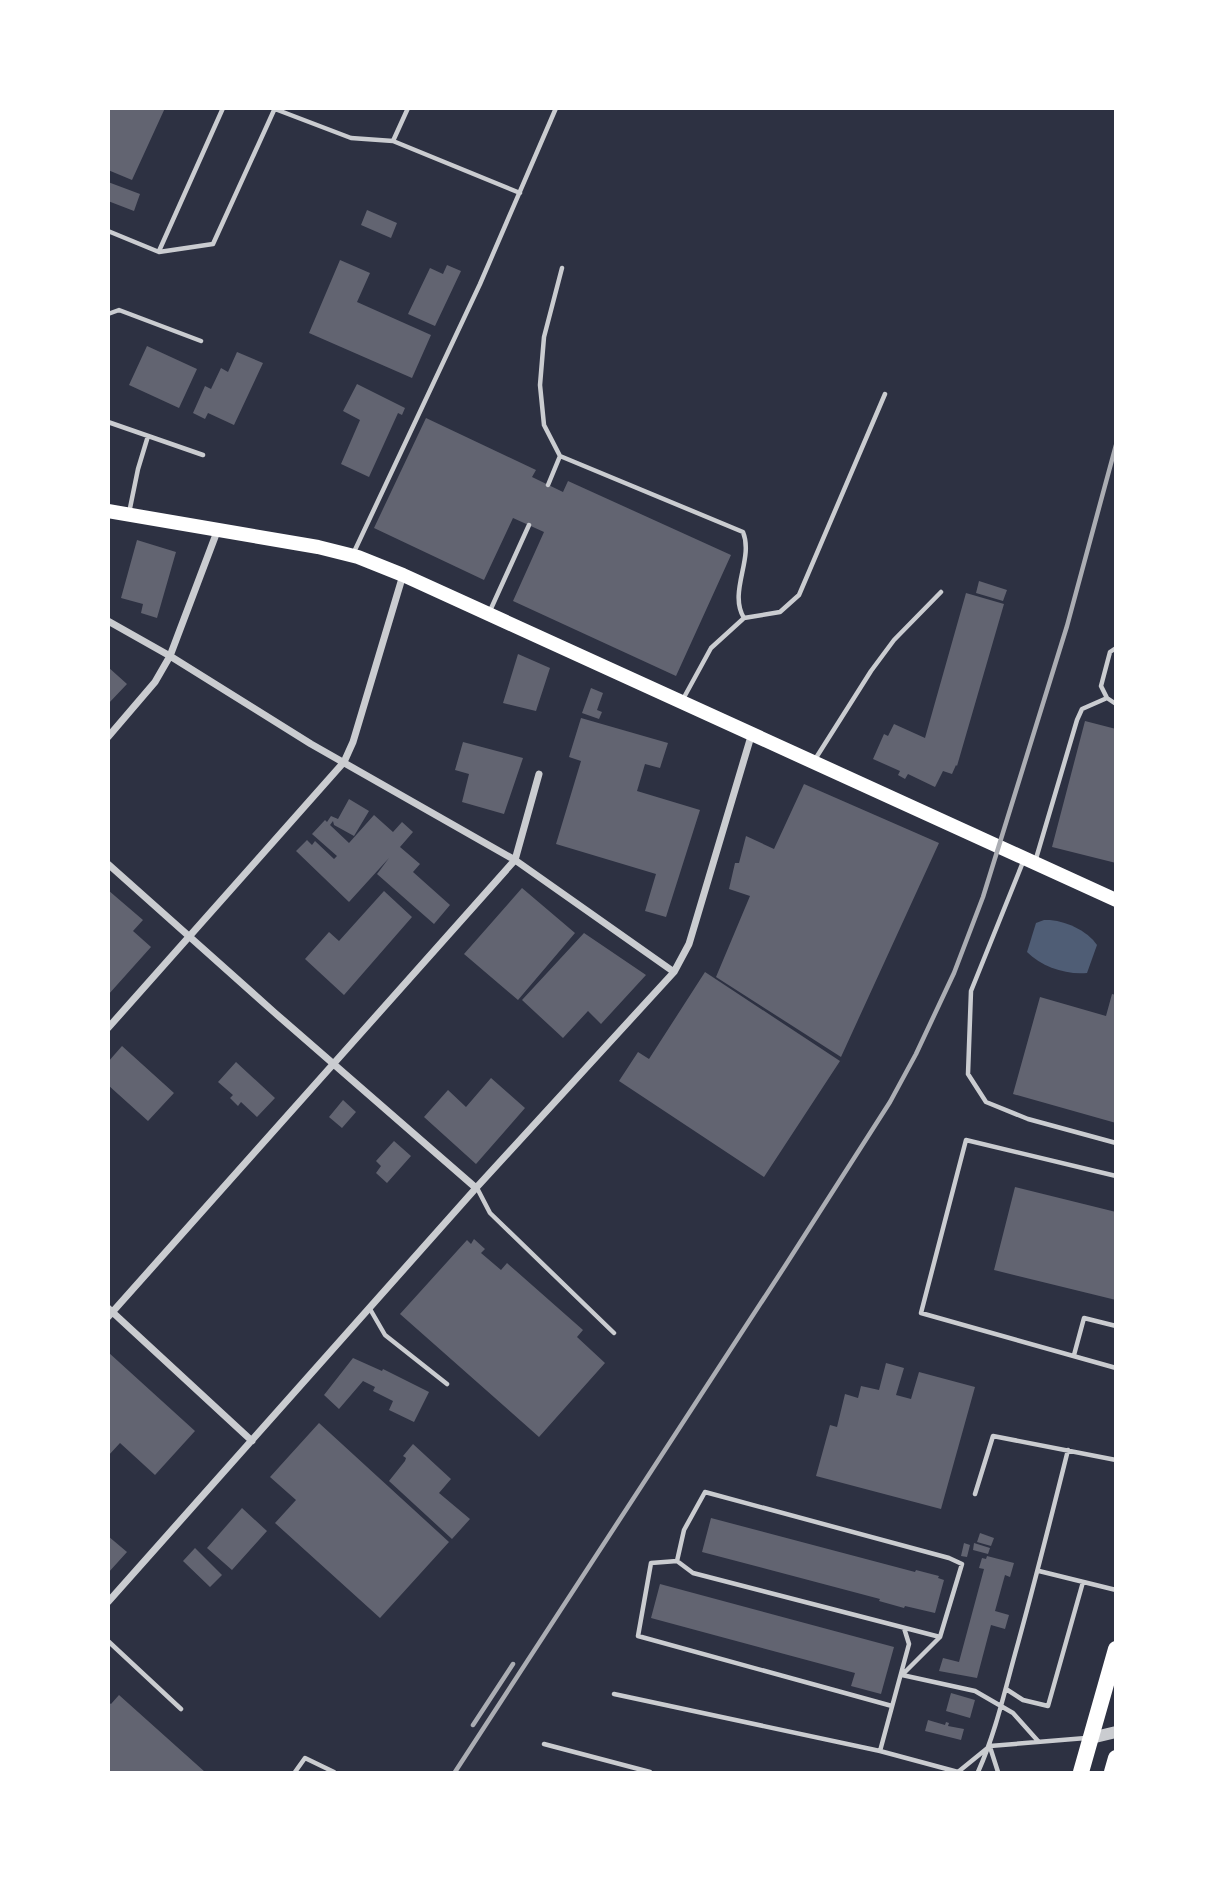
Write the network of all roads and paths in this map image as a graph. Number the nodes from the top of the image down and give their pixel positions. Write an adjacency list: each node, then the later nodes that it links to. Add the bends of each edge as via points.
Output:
1 (223, 108): 8 (lane)
2 (408, 108): 5 (lane)
3 (556, 108): 6 (lane)
4 (275, 109): 5 (lane, via 351,138); 8 (lane, via 213,244)
5 (393, 141): 6 (lane)
6 (520, 193): 22 (lane)
7 (108, 231): 8 (lane)
8 (159, 252)
9 (562, 268): 16 (lane, via 544,337 540,385 544,425)
10 (108, 314): 11 (lane, via 119,310)
11 (201, 341)
12 (885, 394): 26 (lane, via 799,595 780,612)
13 (108, 422): 14 (lane)
14 (148, 436): 15 (lane); 19 (lane)
15 (203, 455)
16 (559, 456): 17 (lane); 26 (lane, via 743,532 747,541 738,597)
17 (548, 485)
18 (108, 511): 19 (main road)
19 (129, 514): 21 (main road)
20 (528, 525): 25 (lane)
21 (218, 529): 22 (main road); 29 (street)
22 (352, 556): 23 (main road)
23 (403, 575): 25 (main road); 35 (street)
24 (941, 592): 36 (lane, via 894,640)
25 (488, 614): 31 (main road)
26 (744, 618): 31 (lane, via 711,648)
27 (108, 621): 29 (street)
28 (1115, 648): 30 (lane, via 1101,685)
29 (170, 656): 34 (street, via 155,682); 35 (street)
30 (1107, 698): 32 (lane); 39 (lane, via 1082,709)
31 (682, 702): 33 (main road)
32 (1115, 704)
33 (752, 733): 36 (main road); 43 (street, via 689,944)
34 (108, 737)
35 (344, 762): 38 (street); 42 (street)
36 (814, 762): 39 (main road)
37 (540, 774): 38 (street)
38 (515, 860): 43 (street); 45 (street)
39 (1030, 861): 41 (main road); 46 (lane, via 971,991 968,1074 986,1102)
40 (108, 864): 42 (street)
41 (1115, 900)
42 (190, 937): 44 (street); 45 (street)
43 (674, 972): 48 (street)
44 (108, 1028)
45 (334, 1063): 48 (street); 50 (street)
46 (1115, 1143)
47 (1115, 1176): 53 (lane, via 966,1140 921,1313)
48 (476, 1188): 49 (street); 52 (lane, via 490,1213)
49 (370, 1308): 55 (lane, via 385,1335); 56 (street)
50 (110, 1312): 56 (street)
51 (1115, 1326): 53 (lane, via 1084,1318)
52 (614, 1333)
53 (1074, 1355): 54 (lane)
54 (1115, 1368)
55 (447, 1384)
56 (252, 1441): 64 (street)
57 (1068, 1450): 58 (lane); 59 (lane, via 993,1436); 61 (lane)
58 (1115, 1460)
59 (975, 1494)
60 (677, 1561): 65 (lane, via 693,1573); 66 (lane, via 684,1530 705,1492 950,1558 962,1564); 73 (lane, via 652,1563 638,1636)
61 (1038, 1571): 62 (lane); 70 (lane)
62 (1083, 1582): 63 (lane); 70 (lane, via 1048,1706 1023,1700)
63 (1115, 1590)
64 (108, 1602)
65 (904, 1628): 66 (lane); 69 (lane, via 909,1644)
66 (940, 1637): 69 (lane)
67 (108, 1641): 74 (lane)
68 (1115, 1649): 76 (main road)
69 (902, 1675): 72 (lane, via 975,1691); 73 (lane)
70 (1006, 1689): 72 (lane)
71 (614, 1693): 80 (lane)
72 (1002, 1704): 77 (lane); 79 (lane)
73 (892, 1706): 80 (lane)
74 (181, 1709)
75 (1115, 1732): 76 (street)
76 (1091, 1738): 77 (lane); 87 (main road)
77 (1039, 1742): 79 (lane)
78 (544, 1744): 84 (lane)
79 (990, 1746): 80 (lane, via 958,1773); 85 (lane); 86 (lane)
80 (880, 1751)
81 (1115, 1758): 88 (main road)
82 (295, 1773): 83 (lane, via 305,1758)
83 (334, 1773)
84 (650, 1773)
85 (978, 1773)
86 (998, 1773)
87 (1082, 1773)
88 (1112, 1773)

